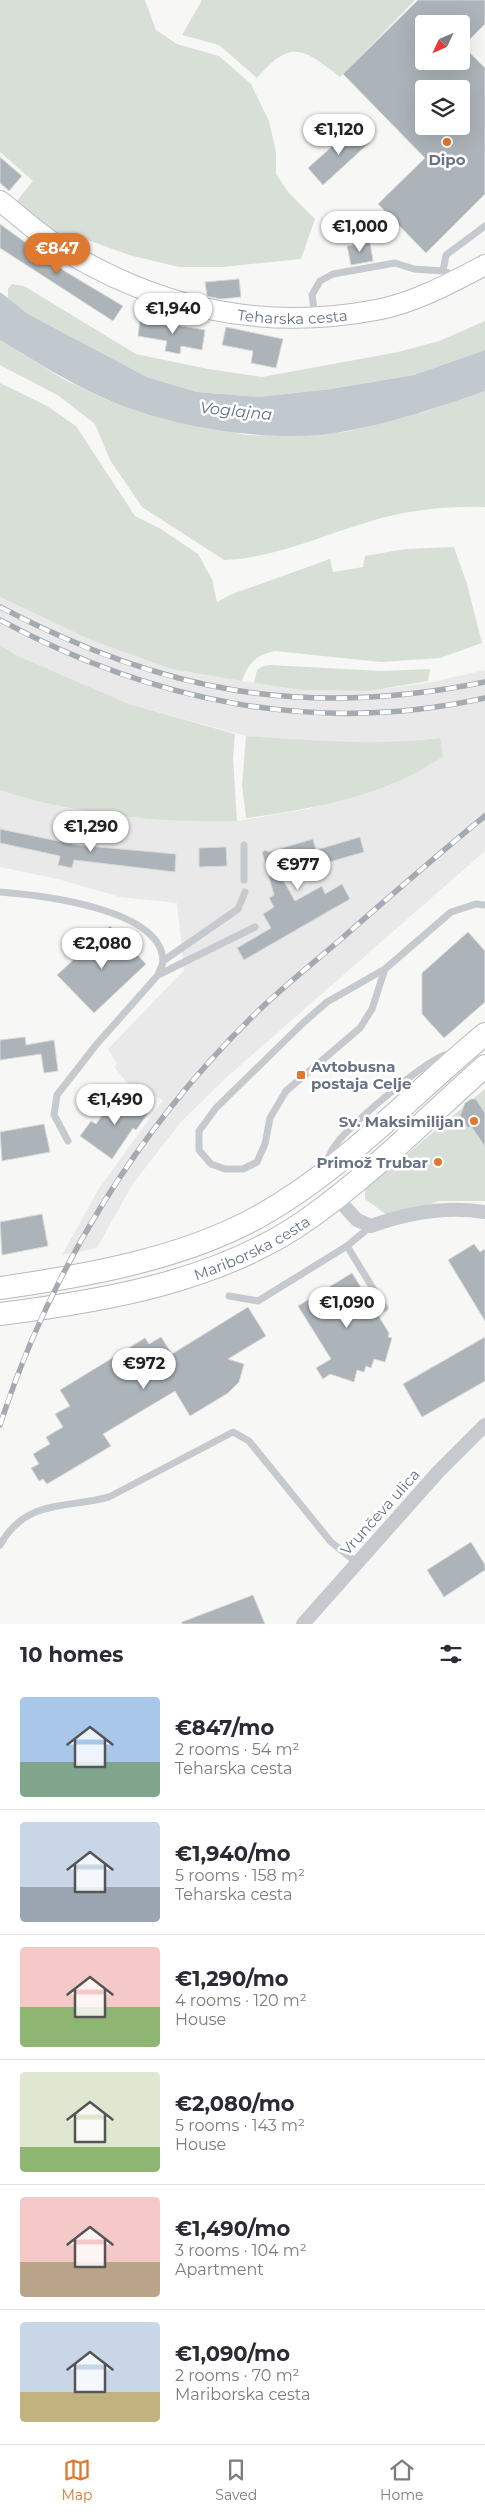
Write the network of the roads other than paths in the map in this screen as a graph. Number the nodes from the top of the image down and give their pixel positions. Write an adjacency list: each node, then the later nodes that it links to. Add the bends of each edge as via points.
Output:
1 (0, 201): 6 (street, Teharska cesta, via 66,251 176,302 222,313 270,318)
2 (485, 226): 4 (lane, via 446,255)
3 (485, 265): 5 (street, Teharska cesta)
4 (443, 271): 5 (lane); 6 (lane, via 414,269 396,263 333,274 320,281 312,295)
5 (462, 278): 6 (street, Teharska cesta, via 378,310)
6 (315, 317)
7 (244, 845): 8 (lane)
8 (244, 880)
9 (0, 892): 13 (lane, via 34,894 121,915 146,931 157,944)
10 (245, 892): 13 (lane, via 238,909)
11 (485, 905): 14 (lane, via 476,904 451,912)
12 (254, 926): 15 (lane)
13 (163, 961): 15 (lane)
14 (385, 969): 14 (lane, via 327,1002 216,1108 198,1131 199,1150 210,1164 225,1169 242,1169 257,1162 265,1144 270,1118 286,1091 360,1028 372,1009)
15 (158, 975): 18 (lane, via 57,1095 54,1115)
16 (485, 1034): 23 (main road, Mariborska cesta, via 322,1175 267,1212 232,1230 154,1257 98,1272)
17 (485, 1066): 19 (main road, Mariborska cesta)
18 (68, 1141)
19 (336, 1197): 21 (street, via 357,1220); 26 (main road, Mariborska cesta, via 277,1238 207,1270 100,1299)
20 (485, 1212): 21 (street, via 461,1208 391,1218)
21 (370, 1226): 22 (lane)
22 (347, 1246): 24 (lane, via 258,1301); 25 (lane)
23 (0, 1288)
24 (229, 1296)
25 (385, 1308)
26 (0, 1314)
27 (485, 1424): 29 (street, Vrunčeva ulica)
28 (0, 1545): 29 (lane, via 18,1521 34,1511 109,1497 233,1432 249,1441 330,1542)
29 (356, 1562): 30 (street, Vrunčeva ulica)
30 (303, 1624)

